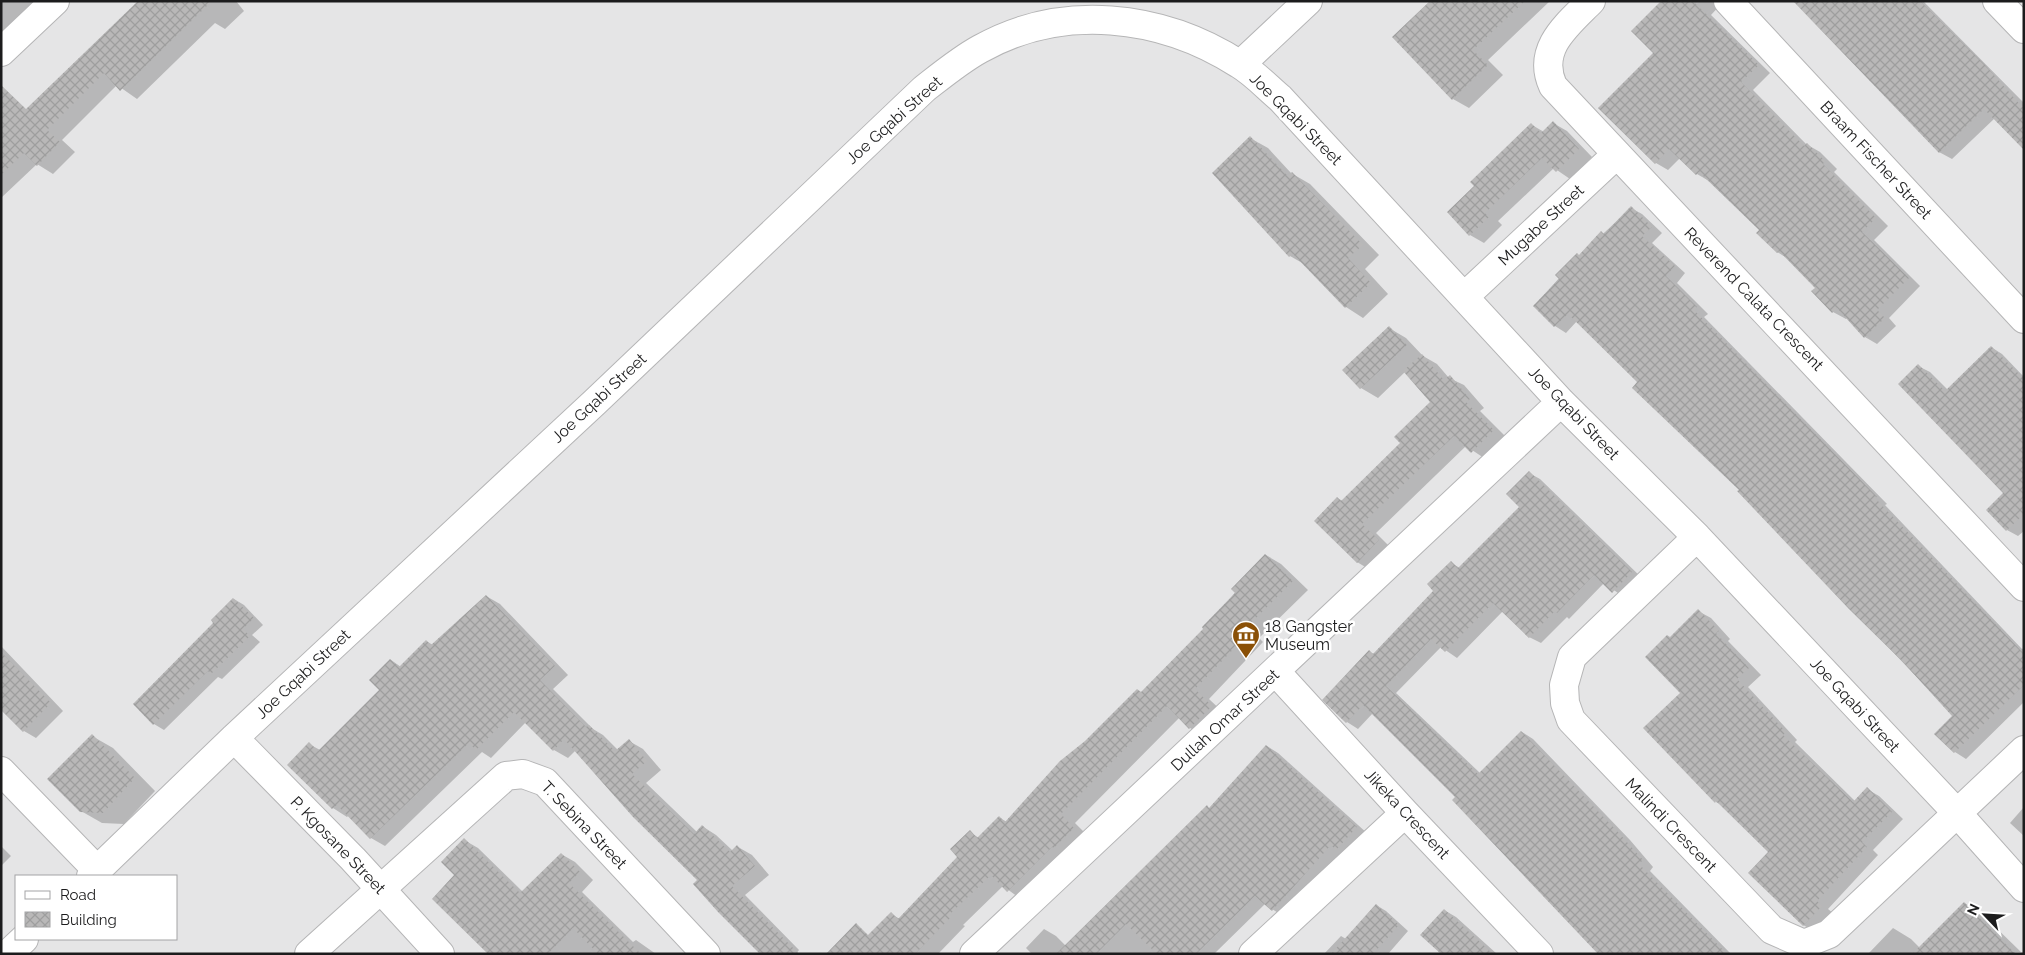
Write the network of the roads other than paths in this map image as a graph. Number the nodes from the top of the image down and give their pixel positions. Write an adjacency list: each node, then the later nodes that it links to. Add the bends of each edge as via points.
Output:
1 (55, 1): 7 (street)
2 (1308, 1): 8 (street)
3 (1592, 1): 9 (street, Reverend Calata Crescent, via 1553,43 1548,54 1548,76 1553,86)
4 (1728, 1): 11 (street, Braam Fischer Street)
5 (1997, 1): 6 (street)
6 (2024, 29)
7 (1, 52)
8 (1241, 64): 10 (street, Joe Gqabi Street, via 1280,98); 16 (street, Joe Gqabi Street, via 1180,33 1112,19 1035,26 1003,38 965,59 924,89 595,402)
9 (1616, 154): 10 (street, Mugabe Street); 14 (street, Reverend Calata Crescent)
10 (1465, 296): 12 (street, Joe Gqabi Street)
11 (2024, 319)
12 (1561, 402): 13 (street, Joe Gqabi Street); 15 (street, Dullah Omar Street)
13 (1697, 537): 20 (street, Joe Gqabi Street); 20 (street, Malindi Crescent, via 1572,657 1564,685 1565,703 1571,720 1772,930 1804,944 1829,934)
14 (2024, 587)
15 (1276, 672): 19 (street, Jikeka Crescent); 29 (street, Dullah Omar Street)
16 (234, 738): 21 (street, Joe Gqabi Street); 22 (street, P. Kgosane Street)
17 (2024, 750): 20 (street, Malindi Crescent)
18 (1, 770): 21 (street)
19 (1405, 813): 30 (street); 31 (street, Jikeka Crescent)
20 (1958, 814): 23 (street, Joe Gqabi Street)
21 (94, 873)
22 (380, 888): 26 (street, T. Sebina Street); 27 (street, P. Kgosane Street); 28 (street, T. Sebina Street, via 506,776 523,774 545,782)
23 (2024, 888)
24 (23, 940): 25 (street)
25 (8, 954)
26 (309, 954)
27 (440, 954)
28 (706, 954)
29 (974, 954)
30 (1253, 954)
31 (1539, 954)

